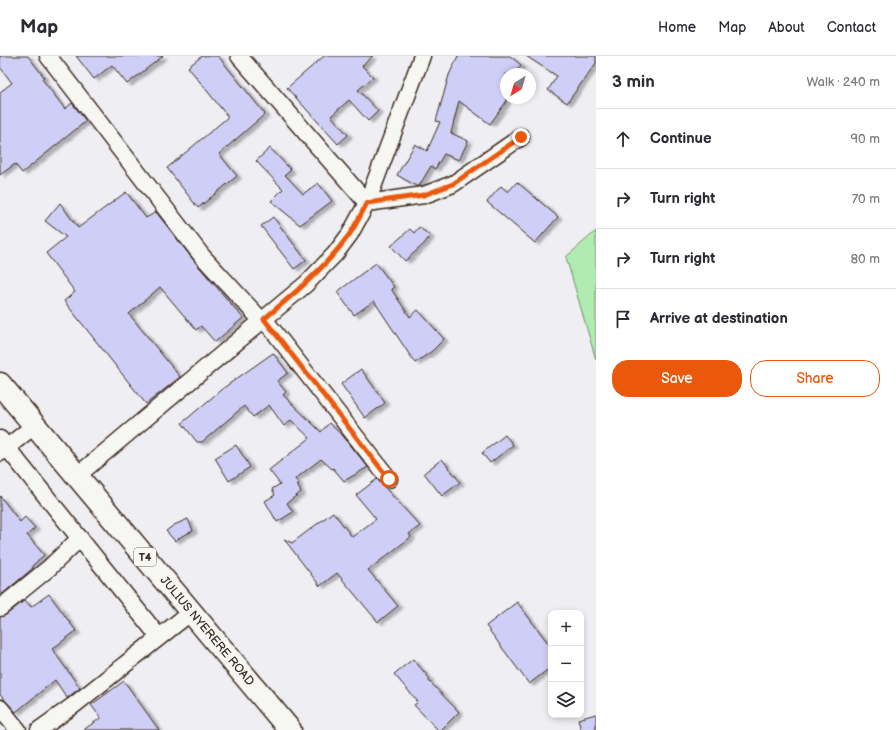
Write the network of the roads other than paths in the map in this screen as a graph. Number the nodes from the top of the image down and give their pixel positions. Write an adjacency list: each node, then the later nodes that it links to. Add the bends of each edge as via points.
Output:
1 (48, 56): 6 (street, via 202,256)
2 (239, 56): 5 (street)
3 (422, 56): 5 (street)
4 (521, 137): 5 (street, via 453,184 424,195)
5 (367, 203): 6 (street, via 350,234 335,254 306,284)
6 (263, 320): 10 (street); 11 (street)
7 (0, 384): 8 (highway, JULIUS NYERERE ROAD / T4)
8 (35, 425): 9 (street); 10 (highway, JULIUS NYERERE ROAD / T4)
9 (2, 446): 12 (street)
10 (78, 475): 14 (highway, JULIUS NYERERE ROAD / T4)
11 (389, 479)
12 (80, 538): 13 (street, via 49,568); 15 (street)
13 (0, 608)
14 (191, 612): 15 (street); 19 (highway, JULIUS NYERERE ROAD / T4)
15 (159, 637): 18 (street, via 74,706)
16 (0, 708): 17 (street)
17 (18, 730)
18 (39, 730)
19 (290, 730)

